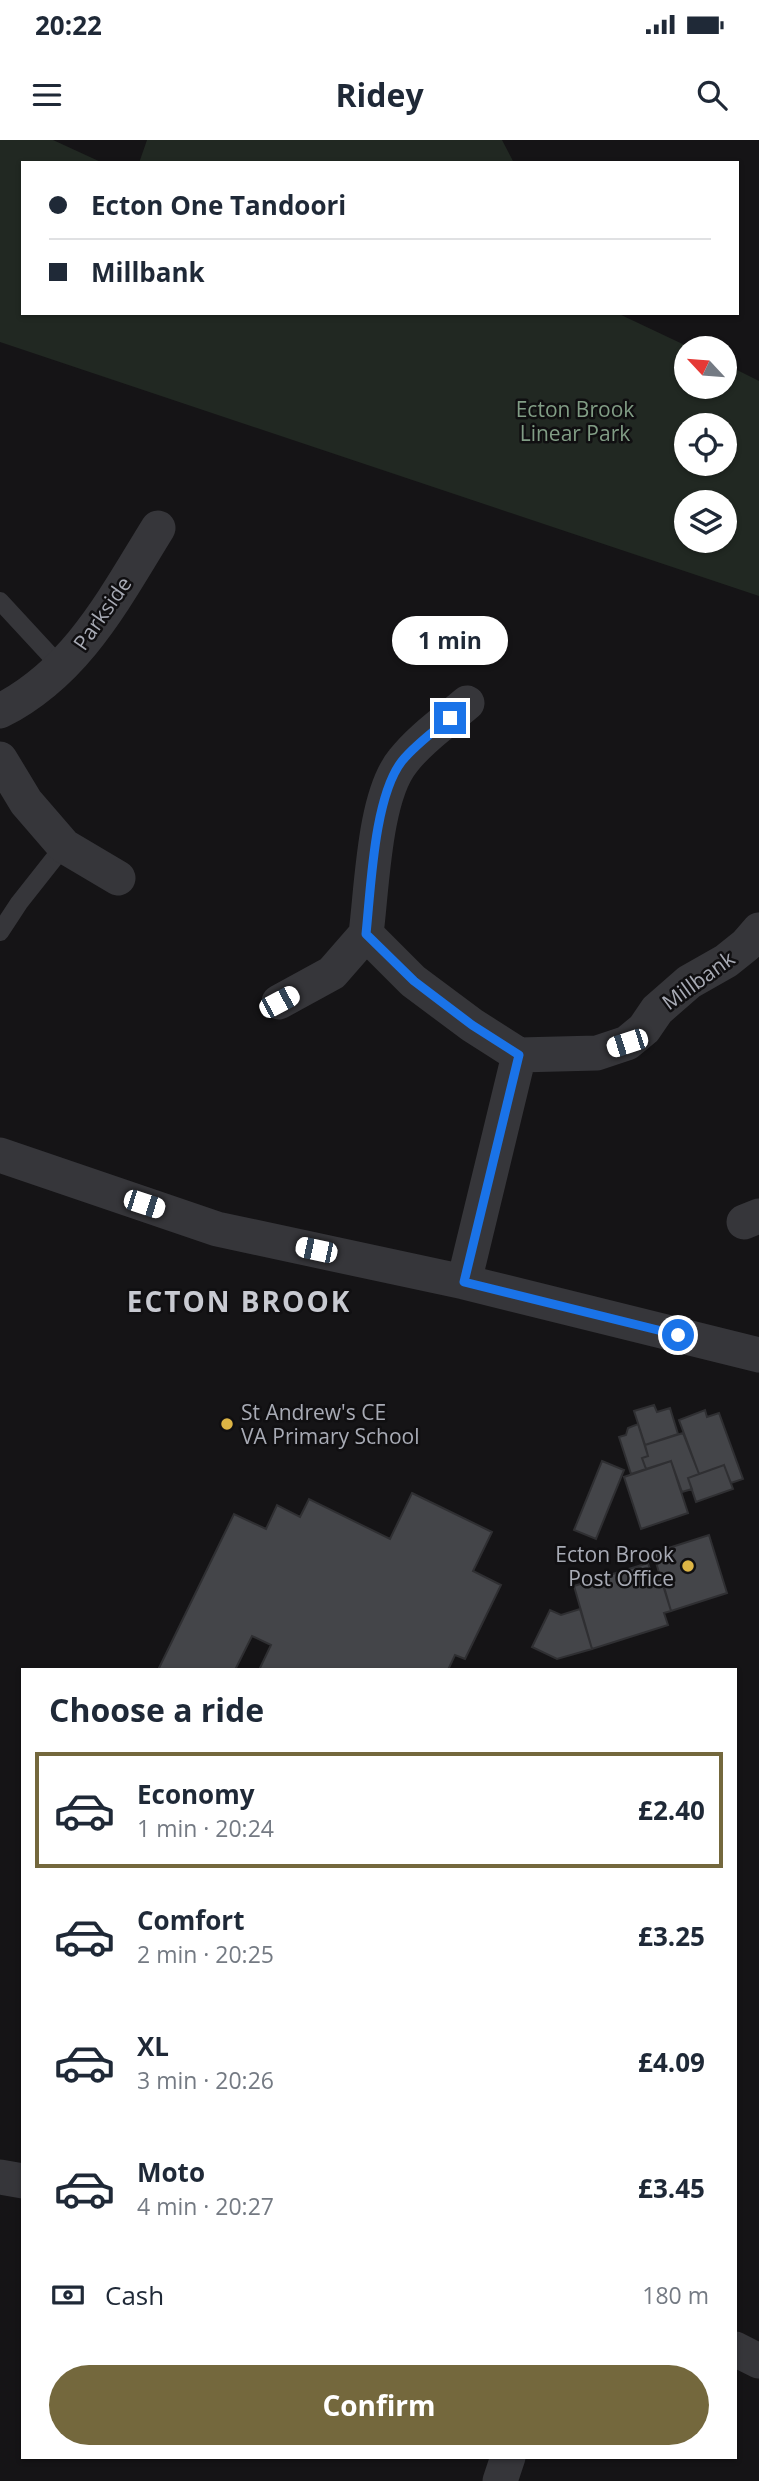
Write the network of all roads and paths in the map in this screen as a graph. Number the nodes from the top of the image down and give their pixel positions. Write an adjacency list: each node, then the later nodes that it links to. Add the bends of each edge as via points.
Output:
1 (158, 528): 3 (street, Parkside, via 102,618)
2 (0, 601): 3 (lane)
3 (61, 667): 5 (street, Parkside, via 27,696)
4 (467, 703): 11 (street, via 402,761 393,777 380,814)
5 (0, 711)
6 (0, 759): 7 (street, via 26,802)
7 (64, 846): 8 (street); 10 (lane)
8 (118, 878)
9 (759, 930): 13 (street, Millbank, via 726,961 689,982 627,1043 597,1053)
10 (0, 932)
11 (366, 934): 12 (street, via 332,973); 13 (street, via 414,981)
12 (279, 1002)
13 (519, 1055): 15 (street)
14 (0, 1155): 15 (street, via 217,1229)
15 (464, 1282): 16 (street)
16 (759, 1355)
17 (0, 2177): 18 (street)
18 (21, 2181)
19 (737, 2350): 20 (street)
20 (759, 2361)
21 (507, 2459): 22 (street)
22 (500, 2481)

